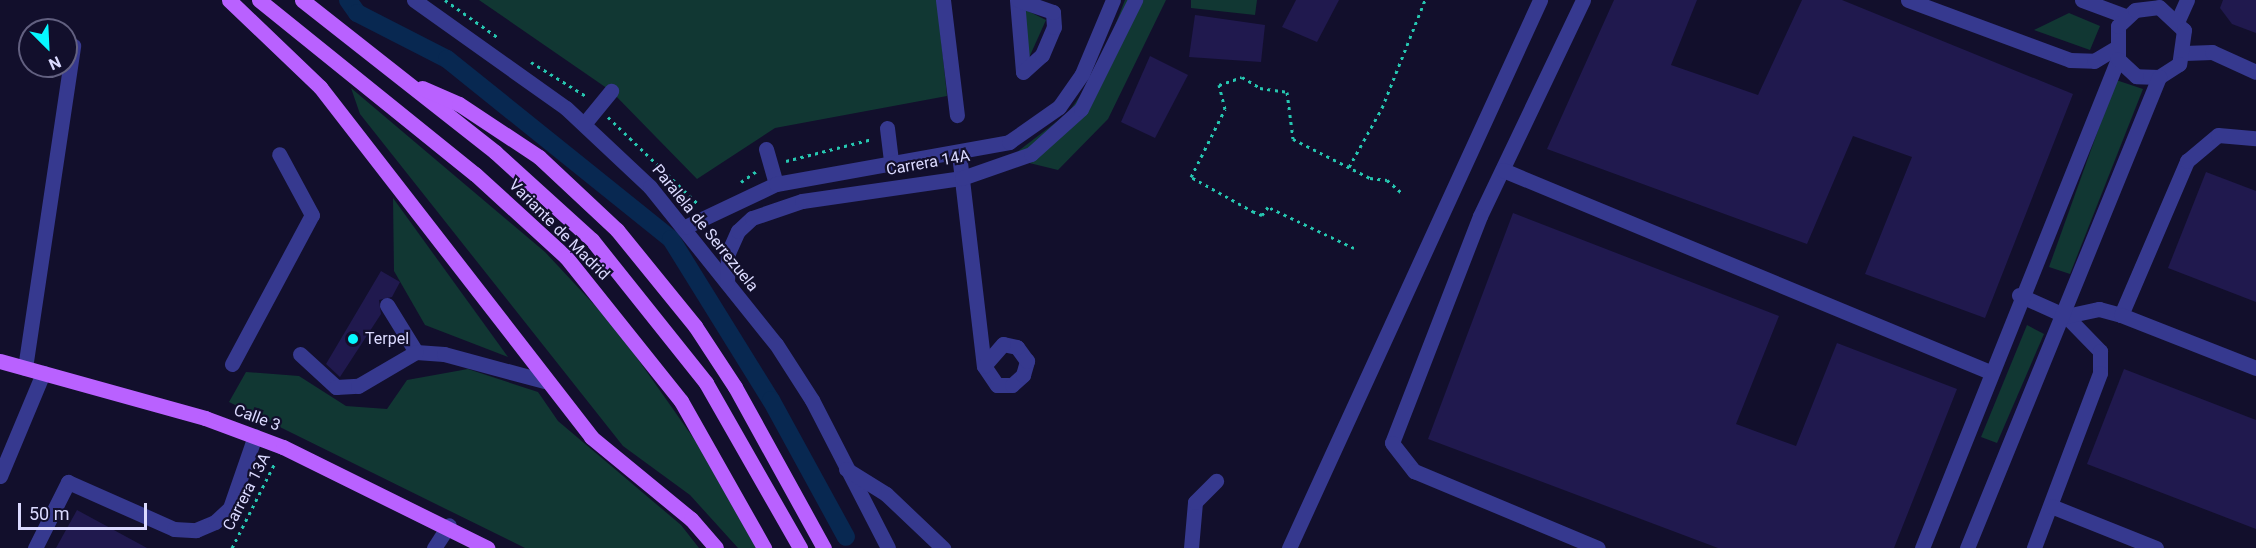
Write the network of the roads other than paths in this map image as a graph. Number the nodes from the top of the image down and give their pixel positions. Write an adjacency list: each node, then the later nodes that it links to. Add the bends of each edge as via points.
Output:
1 (229, 0): 50 (main road, via 320,87)
2 (259, 0): 63 (main road, Variante de Madrid, via 475,174 566,257 681,400)
3 (302, 0): 18 (main road, Variante de Madrid)
4 (414, 0): 23 (street, Paralela de Serrezuela)
5 (943, 0): 22 (street)
6 (1113, 0): 27 (street, Carrera 14A, via 1082,74 1059,107 1009,142)
7 (1135, 0): 31 (street, Carrera 14A, via 1081,109 1031,154)
8 (1540, 0): 68 (street)
9 (1583, 0): 30 (street)
10 (1908, 0): 16 (street, via 2070,60 2094,61)
11 (2082, 0): 13 (street)
12 (2187, 0): 14 (street)
13 (2133, 9): 14 (street, via 2158,7); 16 (street)
14 (2178, 20): 15 (street)
15 (2184, 53): 17 (street, via 2212,52); 19 (street)
16 (2116, 54): 19 (street, via 2136,76); 35 (street)
17 (2256, 72)
18 (396, 76): 58 (main road, Variante de Madrid, via 541,192 631,285 706,383); 64 (main road, via 459,105 539,157 617,230 695,326 735,387)
19 (2159, 77): 38 (street)
20 (68, 78): 46 (street)
21 (611, 91): 23 (street)
22 (957, 116)
23 (584, 124): 33 (street, Paralela de Serrezuela)
24 (887, 131): 29 (street)
25 (2256, 138): 37 (street, via 2218,135 2187,161)
26 (279, 154): 44 (street, via 312,215)
27 (959, 154): 29 (street, Carrera 14A); 31 (street)
28 (768, 156): 32 (street)
29 (892, 166): 32 (street, Carrera 14A)
30 (1503, 170): 48 (street); 69 (street, via 1392,442 1414,471)
31 (962, 178): 34 (street, Carrera 14A, via 802,201 752,218 738,231 728,253); 39 (street)
32 (776, 184): 33 (street, Carrera 14A)
33 (685, 227): 34 (street, Paralela de Serrezuela)
34 (727, 284): 53 (street, Paralela de Serrezuela, via 776,344 812,400)
35 (2019, 295): 38 (street); 48 (street)
36 (387, 305): 41 (street)
37 (2121, 315): 38 (street, via 2099,309); 47 (street)
38 (2066, 316): 56 (street, via 2100,351 2100,373); 71 (street)
39 (980, 333): 40 (street); 45 (street)
40 (1003, 344): 45 (street); 45 (street, via 1017,347 1027,361 1023,375 1012,385 997,385)
41 (416, 352): 42 (street, via 358,386 336,387); 50 (street, via 444,354)
42 (300, 354)
43 (0, 361): 46 (main road, Calle 3)
44 (232, 364)
45 (984, 366)
46 (25, 368): 49 (main road, Calle 3)
47 (2256, 368)
48 (1990, 372): 70 (street)
49 (43, 373): 51 (main road, Calle 3); 52 (street)
50 (544, 381): 62 (main road, via 591,437 691,519)
51 (255, 436): 57 (main road, Calle 3); 59 (street, via 230,508 215,522 196,530 174,529 68,483)
52 (3, 458): 54 (street)
53 (844, 468): 65 (street, Paralela de Serrezuela); 66 (street, via 886,494)
54 (0, 476)
55 (1216, 481): 67 (street, via 1195,502)
56 (2051, 506): 72 (street); 73 (street)
57 (458, 535): 60 (street); 61 (main road, Calle 3)
58 (799, 545)
59 (35, 548)
60 (434, 548)
61 (487, 548)
62 (716, 548)
63 (765, 548)
64 (824, 548)
65 (888, 548)
66 (943, 548)
67 (1191, 548)
68 (1288, 548)
69 (1598, 548)
70 (1922, 548)
71 (1967, 548)
72 (2034, 548)
73 (2156, 548)

